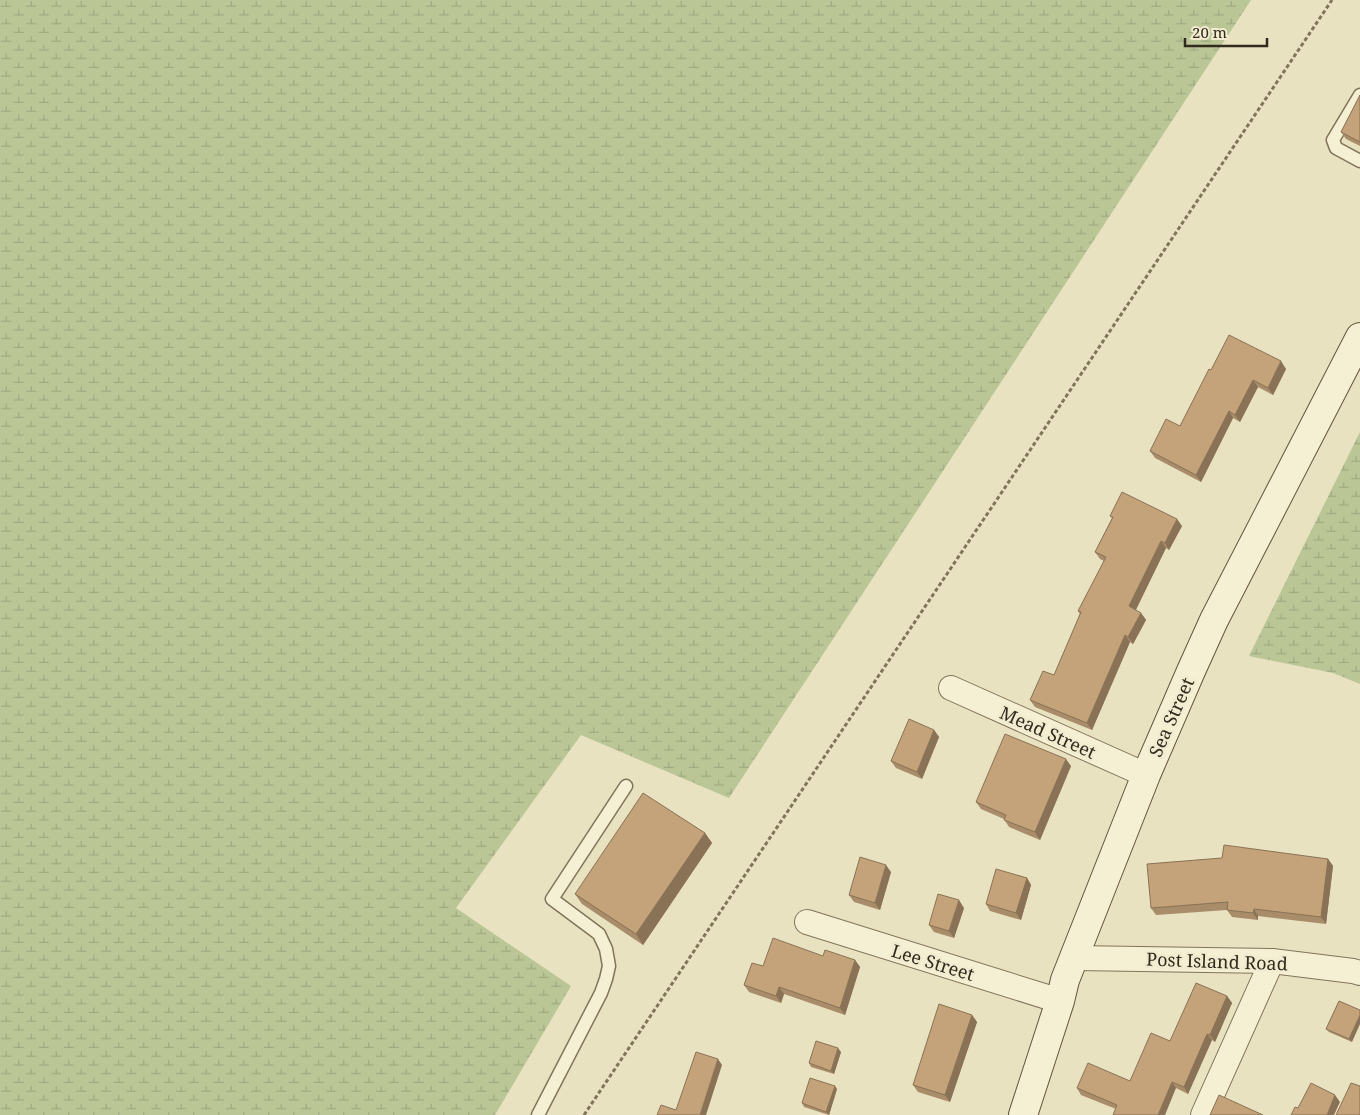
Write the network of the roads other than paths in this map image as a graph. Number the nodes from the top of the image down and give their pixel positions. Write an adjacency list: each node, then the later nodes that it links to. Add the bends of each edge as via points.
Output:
1 (1360, 95): 2 (lane, via 1333,140 1336,148)
2 (1360, 161)
3 (1360, 337): 5 (main road, Sea Street, via 1214,620)
4 (951, 688): 5 (street, Mead Street)
5 (1146, 775): 8 (main road, Sea Street)
6 (626, 786): 12 (lane, via 552,899 599,934 606,948 609,966 601,993)
7 (807, 922): 11 (street, Lee Street)
8 (1074, 958): 9 (street, Post Island Road); 11 (main road, Sea Street)
9 (1272, 961): 10 (street, Post Island Road); 14 (street)
10 (1360, 973)
11 (1060, 1001): 13 (main road, Sea Street)
12 (538, 1115)
13 (1023, 1115)
14 (1202, 1115)

